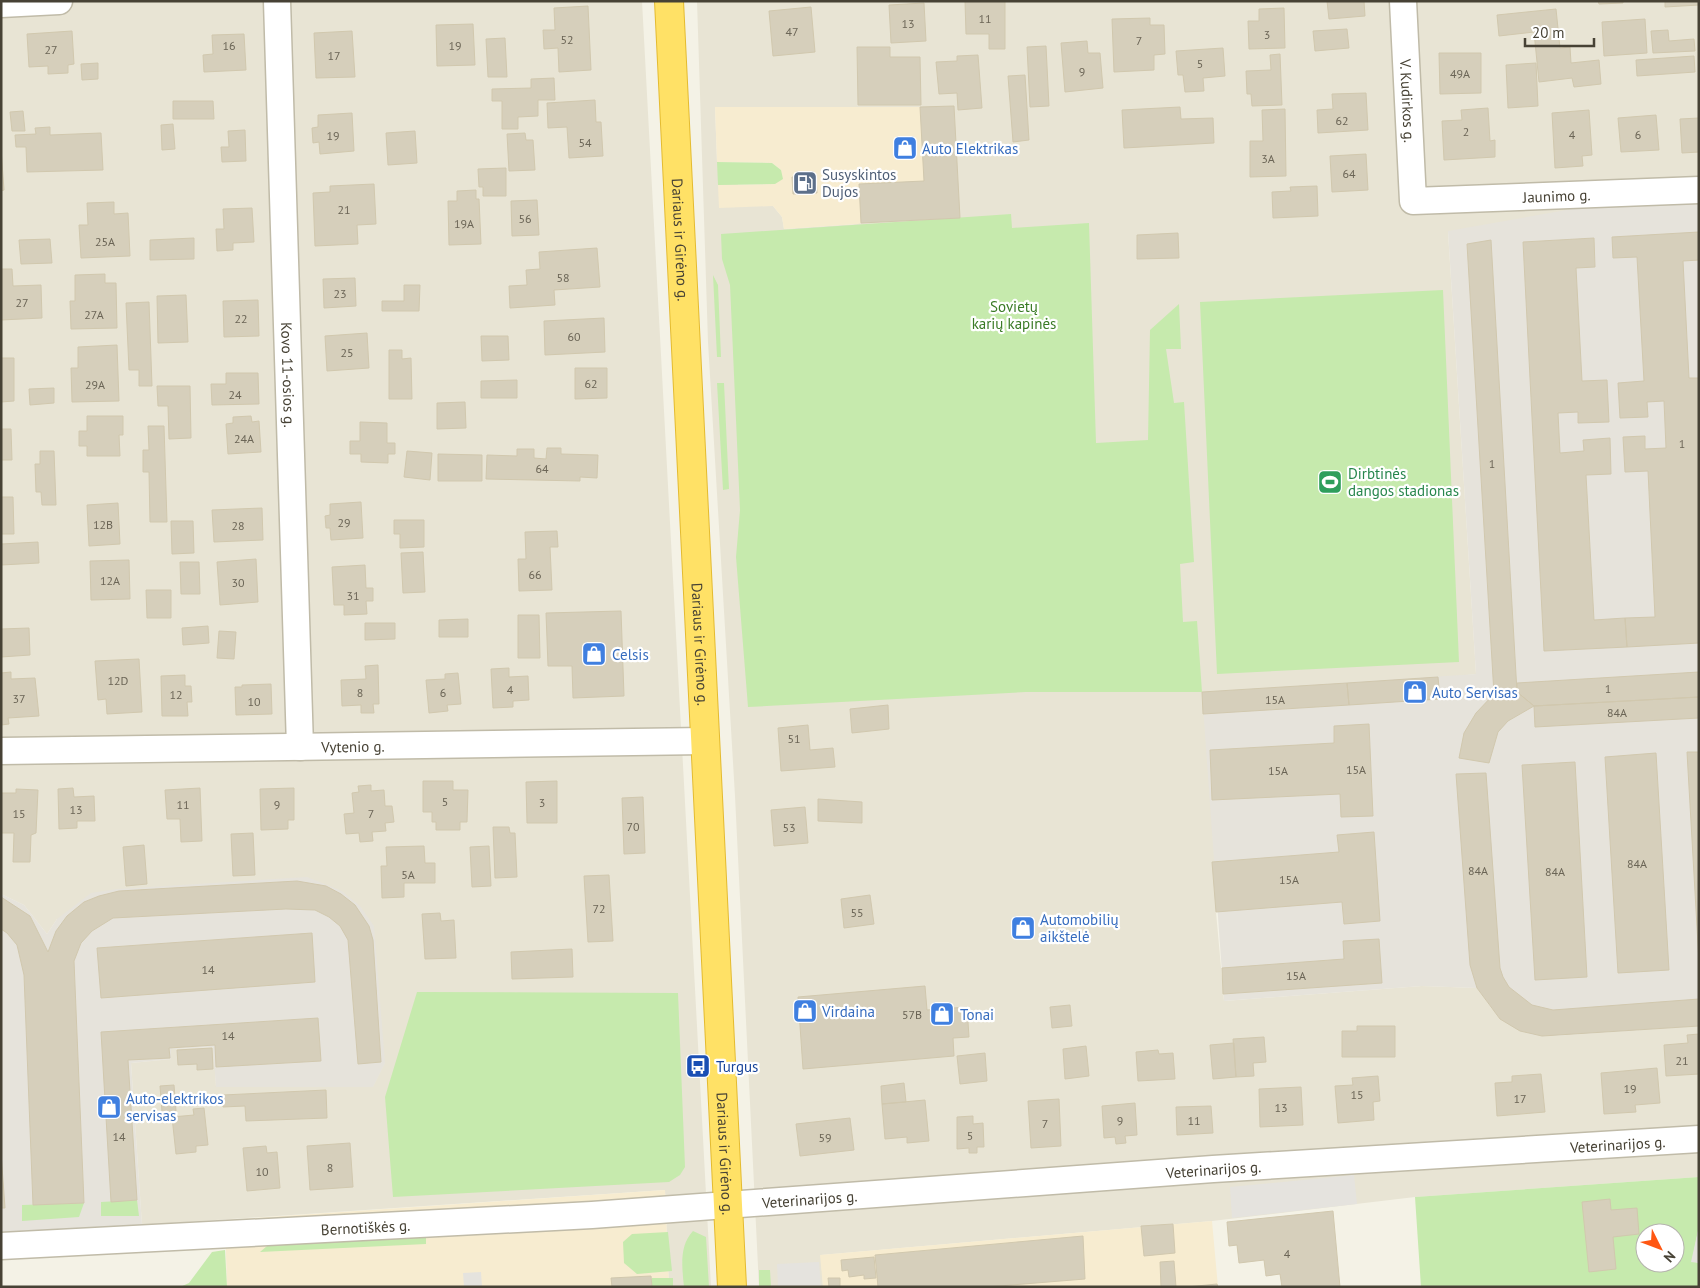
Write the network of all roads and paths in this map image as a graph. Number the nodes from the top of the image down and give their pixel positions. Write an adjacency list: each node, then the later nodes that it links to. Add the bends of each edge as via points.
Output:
1 (59, 1): 5 (street)
2 (277, 1): 9 (street, Kovo 11-osios g.)
3 (669, 1): 8 (highway, Dariaus ir Girėno g.)
4 (1403, 1): 7 (street, V. Kudirkos g.)
5 (1, 4)
6 (1699, 190): 7 (street, Jaunimo g.)
7 (1413, 201)
8 (705, 741): 9 (street, Vytenio g.); 12 (highway, Dariaus ir Girėno g.)
9 (300, 747): 10 (street, Vytenio g.)
10 (1, 751)
11 (1699, 1139): 12 (street, Veterinarijos g., via 1213,1169)
12 (728, 1206): 13 (street, Bernotiškės g., via 452,1224); 14 (highway, Dariaus ir Girėno g.)
13 (1, 1246)
14 (732, 1287)

